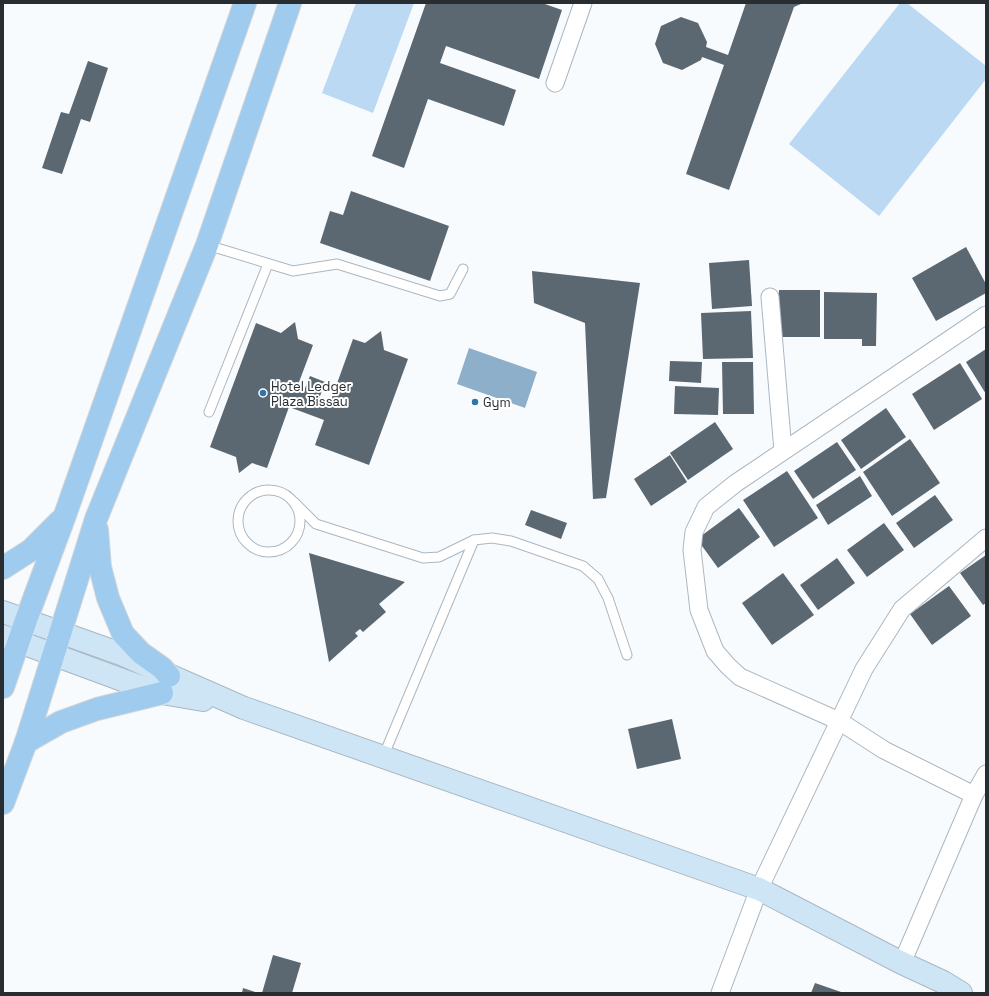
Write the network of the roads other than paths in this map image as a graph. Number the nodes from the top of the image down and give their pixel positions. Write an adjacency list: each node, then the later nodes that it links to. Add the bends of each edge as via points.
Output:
1 (245, 3): 13 (main road)
2 (290, 3): 5 (main road)
3 (583, 3): 4 (street)
4 (555, 83)
5 (207, 245): 6 (lane); 14 (main road)
6 (268, 264): 7 (lane, via 293,271 337,264 440,296 450,294); 10 (lane)
7 (463, 269)
8 (770, 297): 11 (street)
9 (986, 315): 11 (street)
10 (210, 412)
11 (783, 451): 26 (street, via 736,482 706,507 692,540 699,610 715,651 740,677)
12 (294, 502): 12 (lane, via 286,495 271,489 255,493 244,503 238,518 245,540 260,551 271,552 291,543 299,531 300,518); 16 (lane, via 316,524 423,558 439,557)
13 (64, 518): 17 (main road, via 31,550); 19 (main road)
14 (96, 519): 20 (main road); 24 (main road, via 100,567 108,598 123,634 141,653 162,668)
15 (986, 538): 26 (street, via 902,609 864,669)
16 (474, 540): 23 (lane, via 511,540 583,566 598,579 608,598); 28 (lane)
17 (3, 568)
18 (3, 612): 19 (street)
19 (26, 620): 20 (street); 21 (main road)
20 (61, 632): 22 (main road); 24 (street, via 121,654)
21 (11, 639): 22 (street); 25 (main road)
22 (54, 655): 24 (street, via 101,673); 27 (main road)
23 (627, 655)
24 (166, 684): 27 (main road, via 61,722); 28 (street, via 244,708)
25 (3, 687)
26 (839, 721): 30 (street, via 884,750); 32 (street)
27 (26, 742): 31 (main road)
28 (383, 757): 32 (street)
29 (986, 774): 30 (street)
30 (974, 795): 33 (street)
31 (3, 803)
32 (759, 889): 33 (street); 34 (street)
33 (902, 963): 35 (street)
34 (720, 993)
35 (961, 993)

